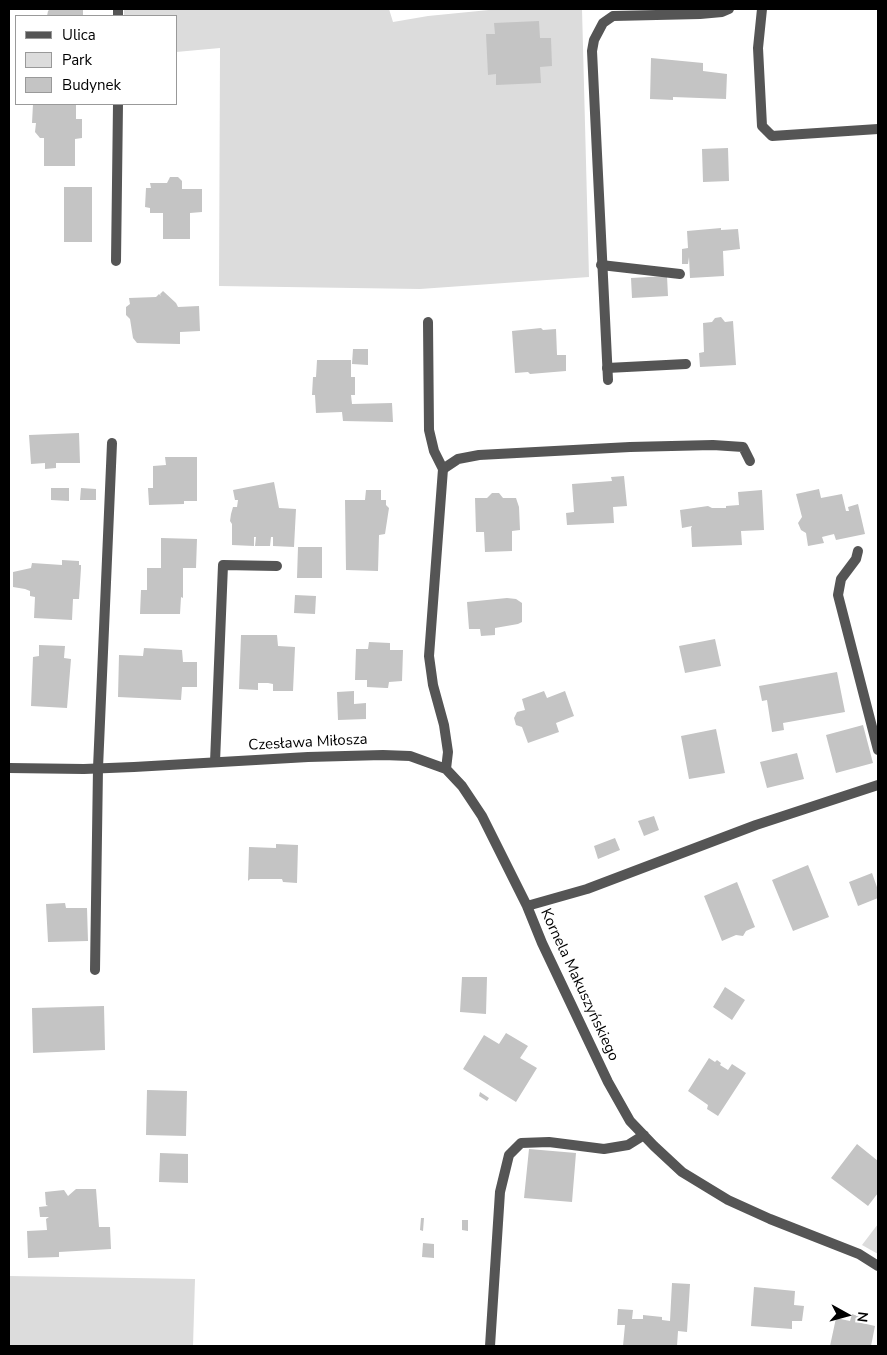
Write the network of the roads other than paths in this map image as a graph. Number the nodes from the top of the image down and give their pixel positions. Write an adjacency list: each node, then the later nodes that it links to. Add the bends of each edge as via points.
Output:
1 (729, 9): 6 (street, via 700,14 613,16 603,23 599,31 592,51)
2 (762, 9): 4 (street, via 758,48 762,126 772,136)
3 (118, 105): 5 (street)
4 (878, 129)
5 (116, 261)
6 (601, 265): 7 (street); 10 (street)
7 (680, 274)
8 (428, 322): 14 (street, via 429,430)
9 (686, 364): 10 (street)
10 (607, 368): 11 (street)
11 (608, 380)
12 (112, 443): 20 (street)
13 (750, 461): 14 (street, via 743,447 630,447 479,455 458,459)
14 (443, 470): 21 (street, via 429,656 444,725 448,752)
15 (858, 551): 17 (street, via 841,579 838,594)
16 (277, 566): 18 (street, via 223,564)
17 (878, 750)
18 (215, 762): 20 (street, Czesława Miłosza); 21 (street, Czesława Miłosza, via 383,755 410,756)
19 (9, 768): 20 (street, Czesława Miłosza)
20 (98, 768): 24 (street)
21 (446, 769): 23 (street, Czesława Miłosza, via 482,816)
22 (878, 785): 23 (street, Kornela Makuszyńskiego, via 756,825 587,889)
23 (526, 906): 25 (street, Kornela Makuszyńskiego, via 608,1082 630,1121)
24 (95, 970)
25 (644, 1135): 26 (street, Kornela Makuszyńskiego, via 682,1172 728,1200 860,1254); 27 (street, via 628,1145 604,1149 521,1142 509,1155 500,1192)
26 (878, 1266)
27 (490, 1346)

